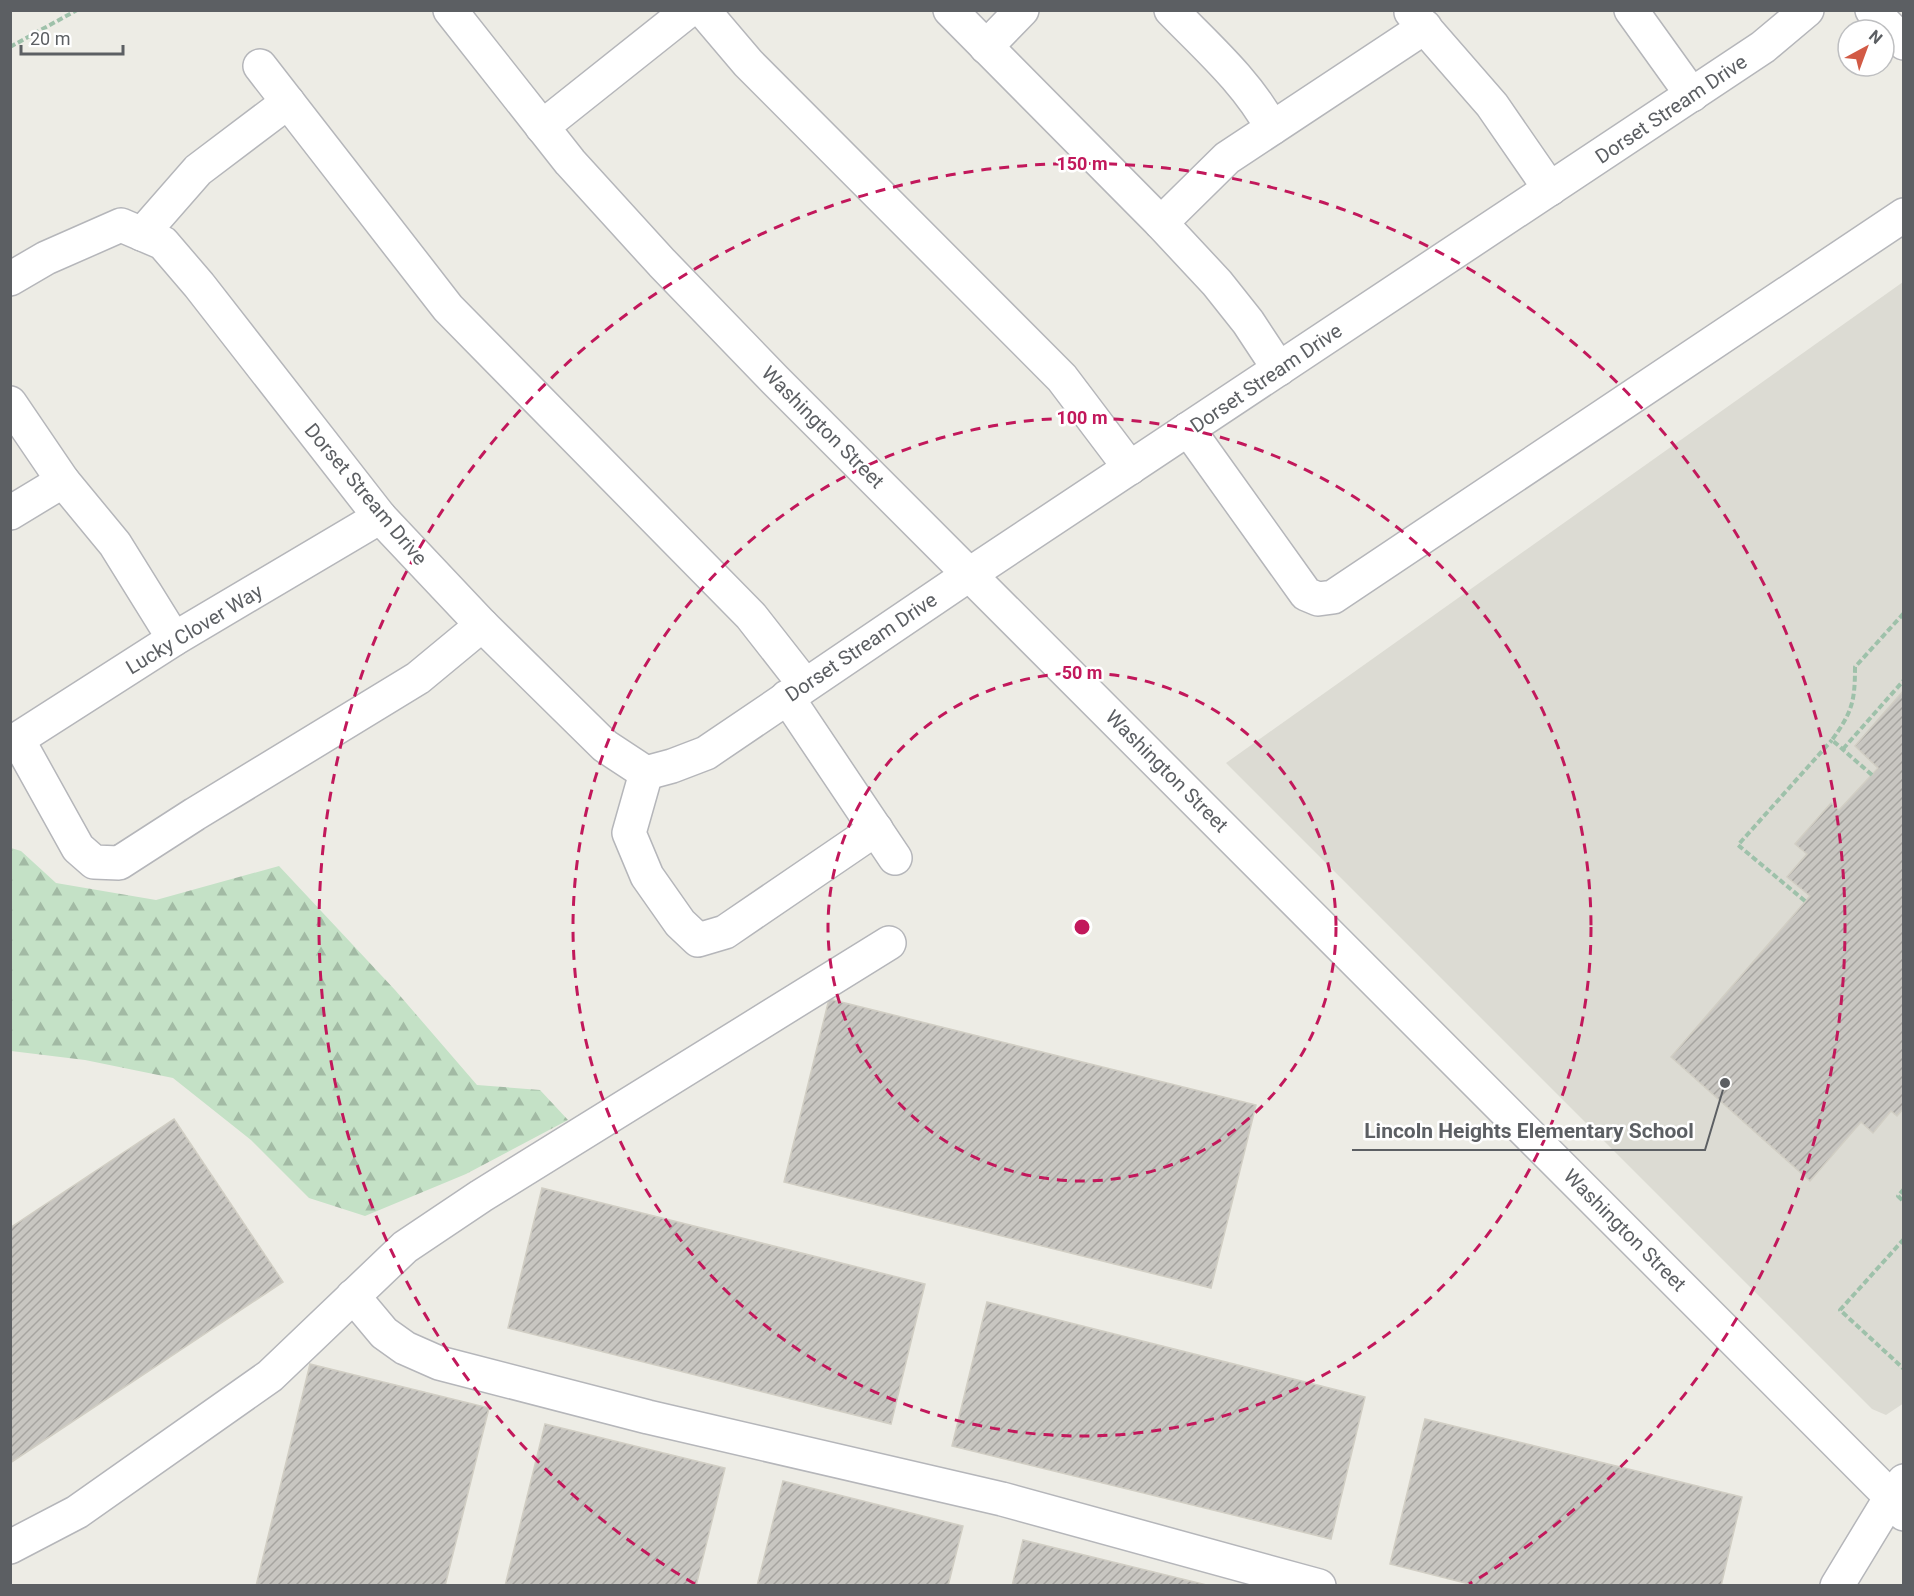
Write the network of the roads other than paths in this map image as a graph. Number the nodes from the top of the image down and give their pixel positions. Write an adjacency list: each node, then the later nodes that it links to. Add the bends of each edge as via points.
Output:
1 (450, 10): 16 (street, Washington Street)
2 (689, 10): 16 (street)
3 (703, 10): 26 (street, via 748,63 1062,378)
4 (950, 10): 12 (street)
5 (1022, 10): 12 (street)
6 (1171, 10): 17 (street, via 1242,82)
7 (1631, 10): 14 (street)
8 (1807, 10): 14 (street, Dorset Stream Drive, via 1763,48)
9 (1872, 10): 11 (street)
10 (1417, 19): 17 (street); 18 (street, via 1492,105)
11 (1904, 43)
12 (986, 47): 20 (street)
13 (260, 66): 15 (street)
14 (1692, 95): 18 (street, Dorset Stream Drive)
15 (288, 102): 21 (street, via 198,170); 33 (street, via 448,308 751,616)
16 (542, 127): 30 (street, Washington Street, via 662,263)
17 (1272, 128): 20 (street, via 1227,158)
18 (1550, 189): 23 (street, Dorset Stream Drive)
19 (1904, 216): 25 (street, via 1333,597 1318,599 1306,594)
20 (1161, 223): 23 (street, via 1217,283)
21 (142, 234): 22 (street, Dorset Stream Drive, via 121,225 46,258); 29 (street, Dorset Stream Drive, via 163,243 199,285)
22 (10, 279)
23 (1279, 369): 25 (street, Dorset Stream Drive)
24 (10, 403): 27 (street)
25 (1188, 429): 26 (street, Dorset Stream Drive)
26 (1130, 468): 30 (street, Dorset Stream Drive)
27 (63, 481): 28 (street); 32 (street, via 115,544)
28 (10, 513)
29 (380, 517): 31 (street, Dorset Stream Drive); 32 (street, Lucky Clover Way)
30 (970, 574): 33 (street, Dorset Stream Drive); 40 (street, Washington Street)
31 (482, 625): 34 (street, via 418,678 119,863 93,862 78,848); 35 (street, Dorset Stream Drive, via 605,746)
32 (174, 639): 34 (street, Lucky Clover Way)
33 (796, 691): 35 (street, Dorset Stream Drive, via 706,753); 36 (street)
34 (14, 742)
35 (646, 773): 36 (street, via 629,833 647,876 680,923 698,940 725,932)
36 (876, 829): 37 (street)
37 (895, 858)
38 (889, 943): 39 (street, via 472,1202 405,1247)
39 (353, 1296): 41 (street, via 270,1376 77,1512); 42 (street, via 384,1333 405,1348 439,1363 648,1417 1002,1499)
40 (1899, 1497): 43 (street)
41 (10, 1547)
42 (1319, 1586)
43 (1837, 1586)

